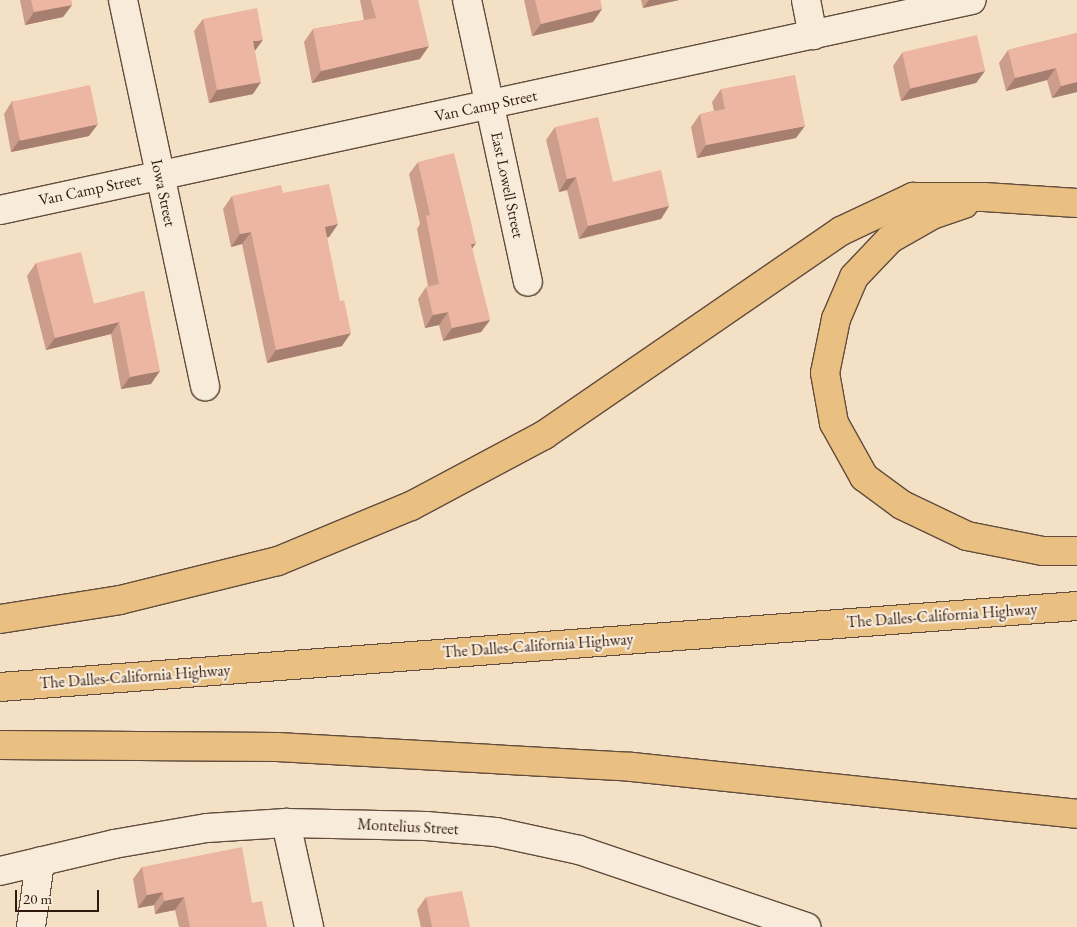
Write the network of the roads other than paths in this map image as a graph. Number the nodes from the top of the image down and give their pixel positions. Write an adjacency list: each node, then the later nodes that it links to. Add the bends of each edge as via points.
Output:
1 (123, 0): 7 (street, Iowa Street)
2 (467, 0): 6 (street, East Lowell Street)
3 (806, 0): 5 (street)
4 (972, 0): 5 (street, Van Camp Street)
5 (813, 35): 6 (street, Van Camp Street)
6 (490, 105): 7 (street, Van Camp Street); 11 (street, East Lowell Street)
7 (159, 175): 10 (street, Van Camp Street); 12 (street, Iowa Street)
8 (984, 197): 9 (highway); 13 (highway, via 932,215 890,239 854,277 836,319 825,373 834,423 864,477 902,504 967,536 1044,551); 15 (highway, via 913,197 841,231 544,435 411,506 278,561 120,600)
9 (1077, 203)
10 (0, 210)
11 (528, 281)
12 (205, 386)
13 (1077, 551)
14 (1077, 606): 16 (highway, The Dalles-California Highway)
15 (0, 619)
16 (0, 687)
17 (0, 746): 18 (highway, via 277,747 632,766)
18 (1077, 814)
19 (286, 823): 20 (street, Montelius Street, via 207,828); 23 (street); 24 (street, Montelius Street, via 426,826 496,832 578,850)
20 (40, 862): 21 (street, Montelius Street); 22 (street)
21 (0, 871)
22 (31, 927)
23 (309, 927)
24 (806, 927)

